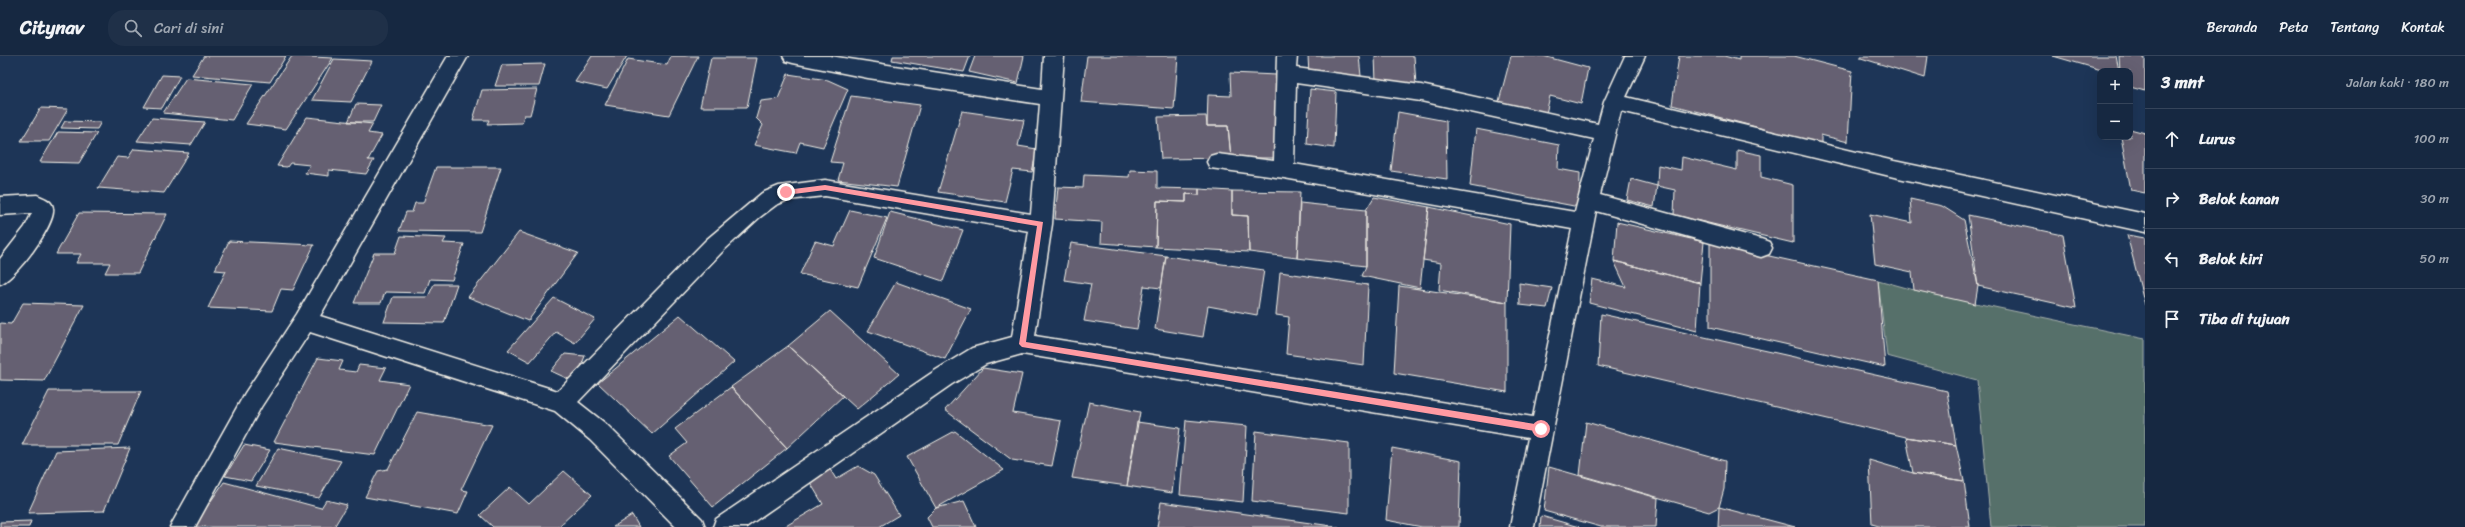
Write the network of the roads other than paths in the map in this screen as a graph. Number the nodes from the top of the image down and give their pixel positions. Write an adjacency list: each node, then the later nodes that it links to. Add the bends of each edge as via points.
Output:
1 (458, 56): 18 (street)
2 (793, 56): 6 (street, via 868,71)
3 (1054, 56): 6 (street)
4 (1635, 56): 7 (street)
5 (1287, 65): 8 (street); 10 (street)
6 (1051, 98): 15 (street)
7 (1614, 102): 8 (street); 14 (street, via 1894,169)
8 (1604, 134): 11 (street)
9 (1217, 162): 10 (street)
10 (1284, 170): 13 (street)
11 (1588, 200): 13 (street); 16 (street)
12 (0, 206): 17 (street, via 37,204 43,208 43,215 37,226)
13 (1584, 222): 21 (street)
14 (2145, 223)
15 (1041, 224): 19 (street); 20 (street, via 825,188 786,192 753,210 720,241)
16 (1762, 248)
17 (0, 275)
18 (306, 321): 20 (street); 22 (street, via 253,400)
19 (1022, 344): 21 (street); 24 (street, via 980,354)
20 (562, 403): 23 (street, via 598,432)
21 (1541, 429): 25 (street)
22 (182, 527)
23 (694, 527)
24 (725, 527)
25 (1522, 527)

